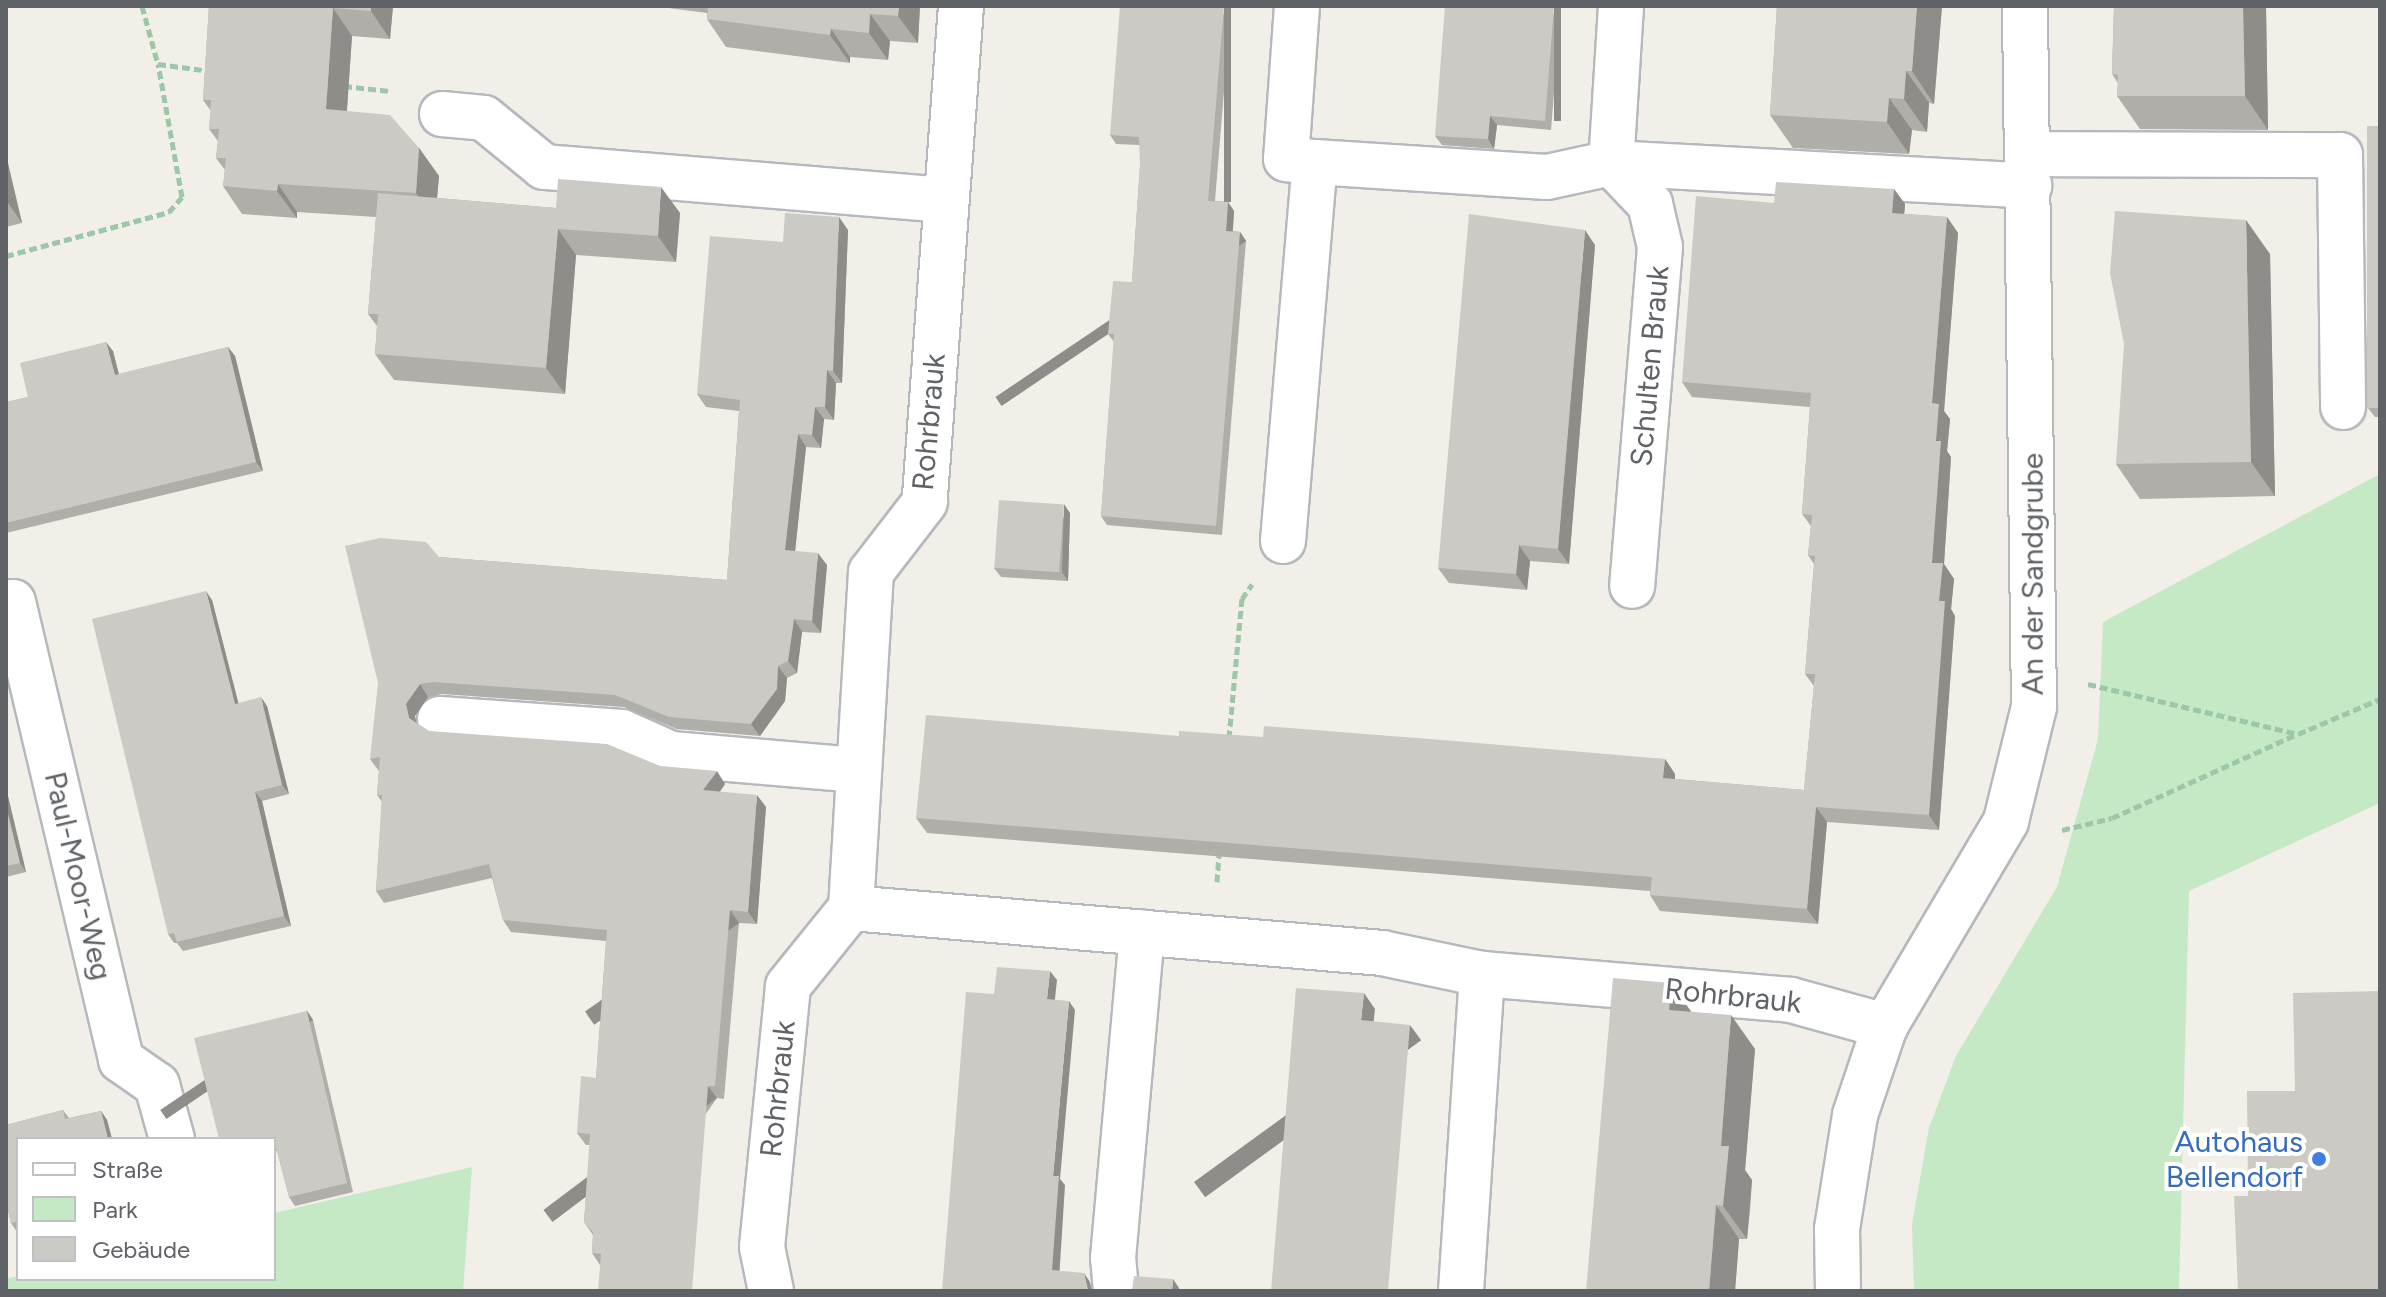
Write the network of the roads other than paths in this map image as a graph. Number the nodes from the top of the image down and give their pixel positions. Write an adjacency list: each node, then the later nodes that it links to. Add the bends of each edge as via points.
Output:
1 (961, 6): 9 (street, Rohrbrauk)
2 (1297, 6): 6 (street, via 1286,159)
3 (1621, 6): 7 (street)
4 (2025, 6): 8 (street, An der Sandgrube)
5 (442, 114): 9 (street, via 484,118 544,167)
6 (1315, 162): 7 (street, via 1547,177); 11 (street)
7 (1611, 163): 8 (street); 12 (street, Schulten Brauk, via 1650,204 1660,247)
8 (2029, 170): 10 (street, via 2340,155); 19 (street, An der Sandgrube, via 2037,672 2027,742 2006,821)
9 (945, 200): 15 (street, Rohrbrauk, via 925,502 871,572)
10 (2343, 407)
11 (1283, 541)
12 (1632, 586)
13 (6, 604): 20 (street, Paul-Moor-Weg, via 13,602 121,1060 157,1085)
14 (440, 719): 15 (street, via 622,732 671,754)
15 (858, 770): 16 (street, Rohrbrauk)
16 (851, 908): 17 (street, Rohrbrauk); 21 (street, Rohrbrauk, via 788,986 762,1247)
17 (1142, 932): 18 (street, Rohrbrauk, via 1382,953); 22 (street, via 1113,1258)
18 (1482, 974): 19 (street, Rohrbrauk, via 1791,1000); 23 (street)
19 (1885, 1026): 24 (street, An der Sandgrube, via 1855,1115 1837,1229)
20 (171, 1137)
21 (771, 1291)
22 (1116, 1291)
23 (1461, 1291)
24 (1838, 1291)

